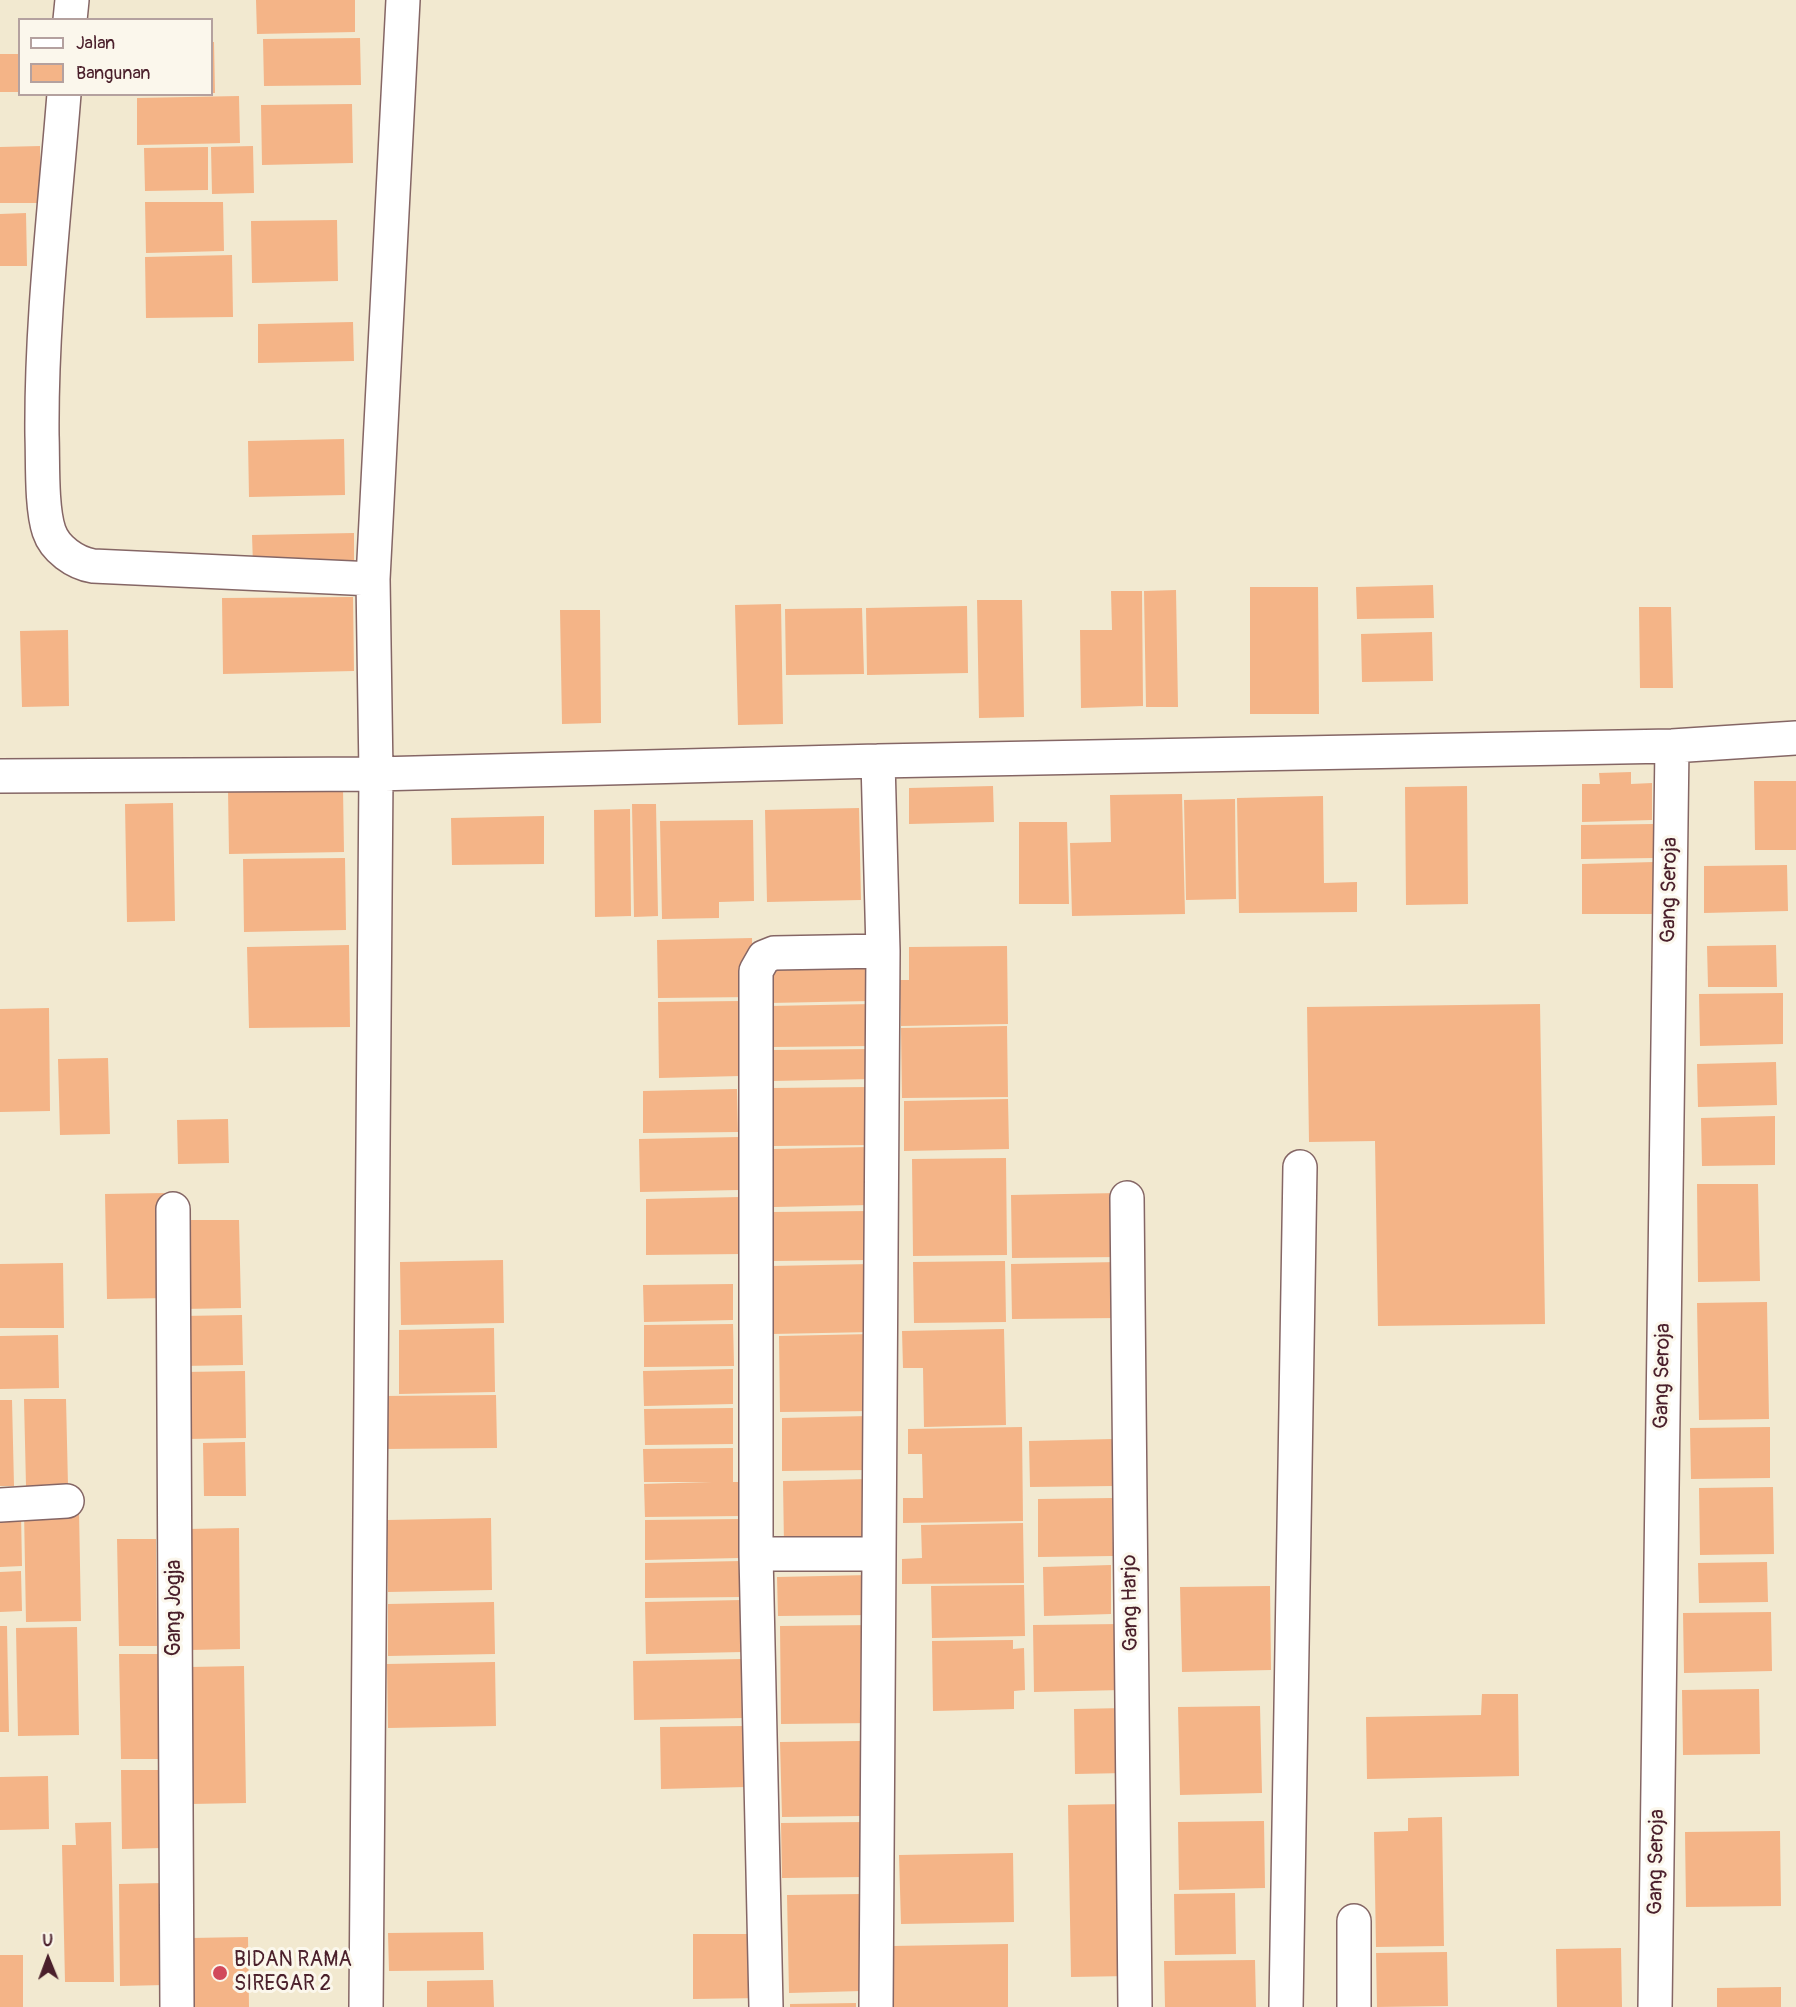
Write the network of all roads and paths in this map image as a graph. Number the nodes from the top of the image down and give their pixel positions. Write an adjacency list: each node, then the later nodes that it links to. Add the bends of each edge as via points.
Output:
1 (72, 0): 3 (street)
2 (403, 0): 5 (street)
3 (70, 18)
4 (64, 96): 5 (street, via 42,380 43,468 49,533 63,551 82,564 93,566)
5 (373, 579): 9 (street)
6 (1796, 738): 7 (street)
7 (1672, 746): 8 (street); 27 (street, Gang Seroja)
8 (878, 761): 9 (street); 11 (street)
9 (376, 774): 10 (street); 21 (street)
10 (0, 776)
11 (883, 951): 17 (street, via 774,953 764,957 756,971); 18 (street)
12 (1300, 1167): 25 (street)
13 (1127, 1198): 24 (street, Gang Harjo)
14 (173, 1209): 20 (street, Gang Jogja)
15 (67, 1502): 16 (street)
16 (0, 1505)
17 (756, 1554): 18 (street); 22 (street)
18 (879, 1554): 23 (street)
19 (1354, 1921): 26 (street)
20 (177, 2007)
21 (366, 2007)
22 (766, 2007)
23 (876, 2007)
24 (1135, 2007)
25 (1286, 2007)
26 (1354, 2007)
27 (1655, 2007)

